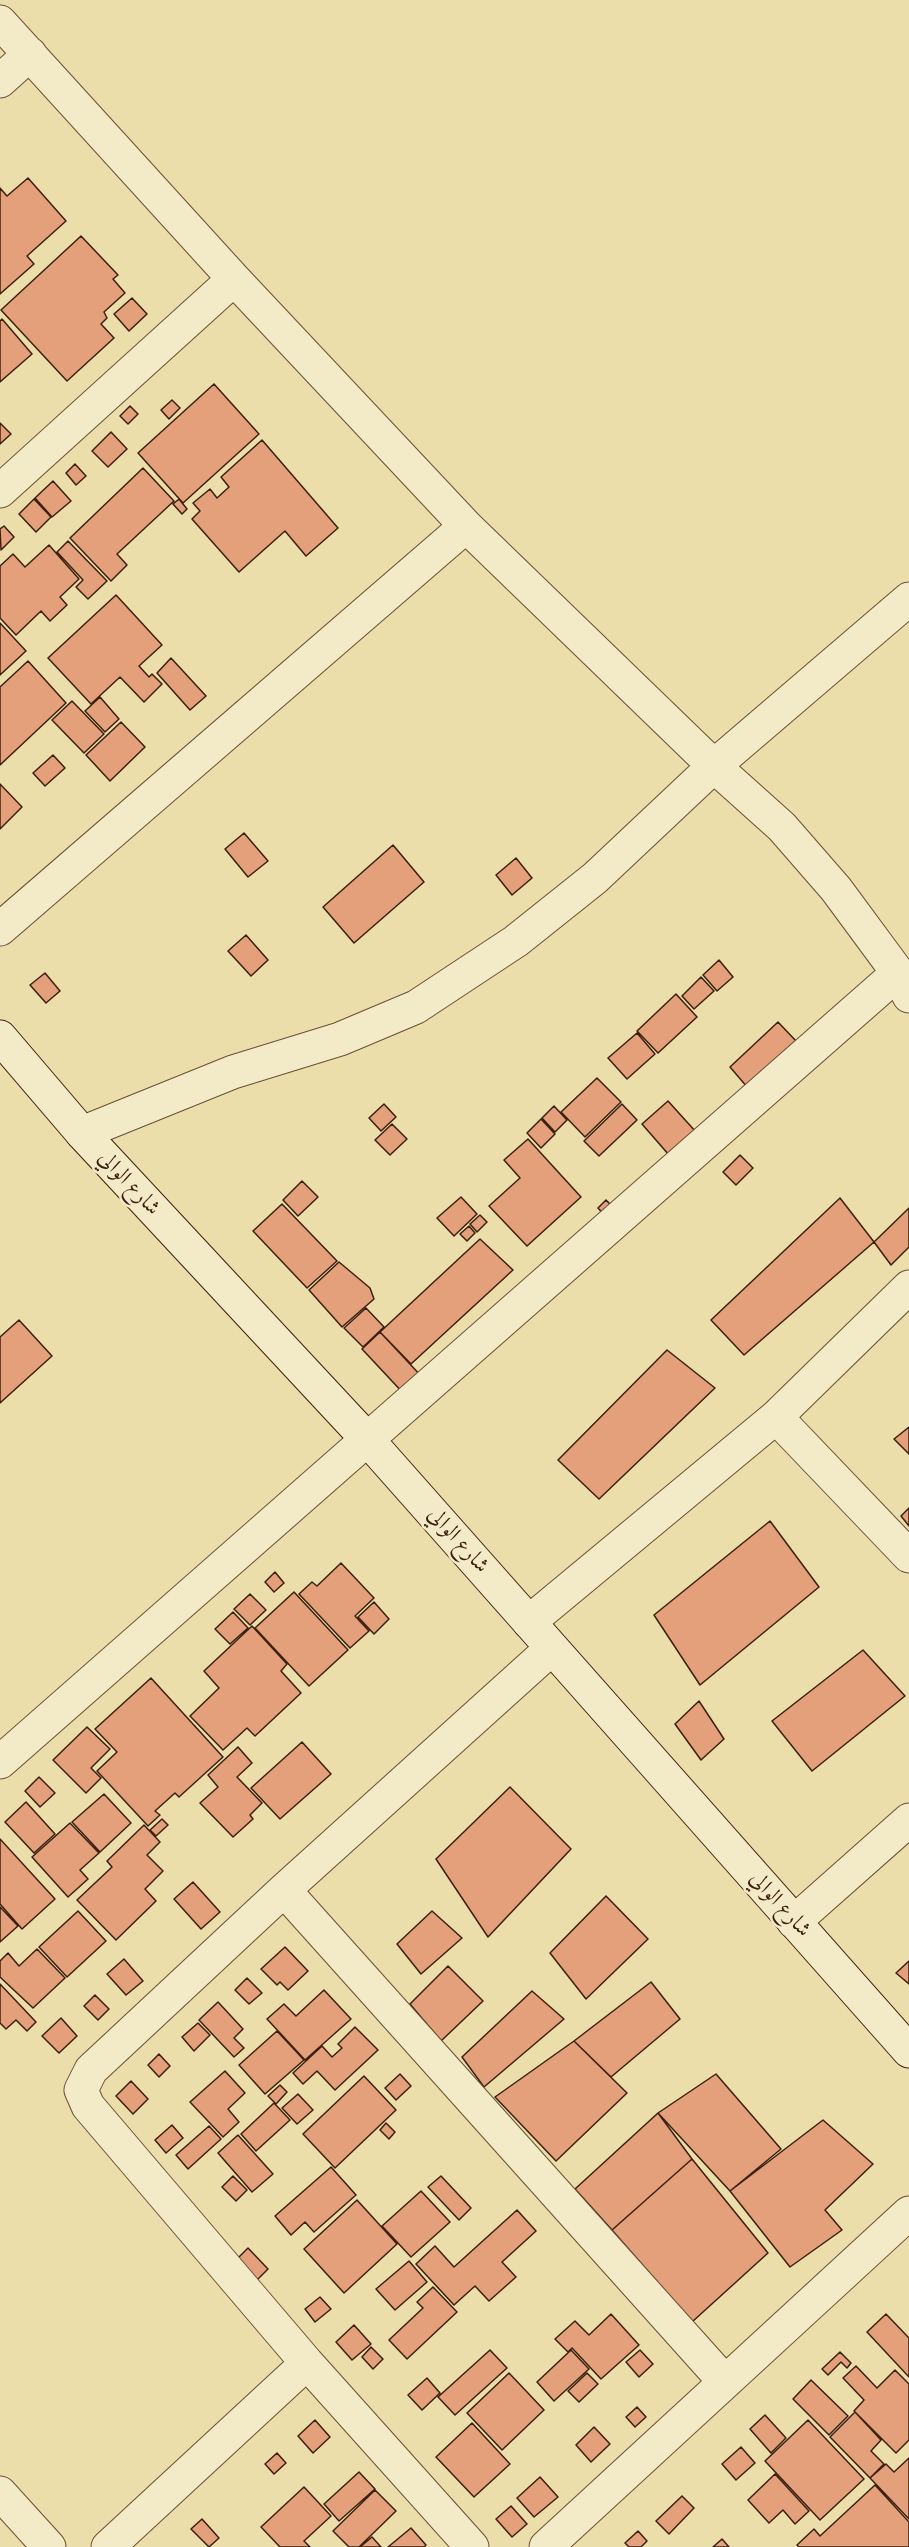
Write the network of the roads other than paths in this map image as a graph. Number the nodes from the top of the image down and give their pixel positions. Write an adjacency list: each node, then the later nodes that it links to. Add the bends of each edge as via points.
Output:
1 (0, 22): 2 (street)
2 (30, 54): 3 (street); 4 (street)
3 (0, 81)
4 (234, 279): 5 (street); 6 (street)
5 (0, 491)
6 (466, 526): 8 (street); 9 (street)
7 (909, 599): 8 (street)
8 (714, 766): 10 (street, via 782,827 836,889); 12 (street, via 595,878 516,941 416,1007 340,1039 233,1072)
9 (0, 929)
10 (903, 984): 15 (street)
11 (0, 1037): 12 (street, شارع الوالي)
12 (82, 1133): 15 (street, شارع الوالي)
13 (909, 1287): 14 (street)
14 (776, 1417): 16 (street); 17 (street)
15 (367, 1439): 17 (street, شارع الوالي); 19 (street)
16 (909, 1556)
17 (529, 1622): 18 (street, شارع الوالي)
18 (551, 1649): 21 (street); 22 (street, شارع الوالي)
19 (0, 1762)
20 (909, 1821): 22 (street)
21 (284, 1890): 25 (street, via 92,2070 81,2090 88,2106); 26 (street)
22 (794, 1922): 23 (street, شارع الوالي)
23 (909, 2051)
24 (909, 2213): 26 (street)
25 (307, 2363): 29 (street); 30 (street)
26 (725, 2382): 31 (street)
27 (0, 2493): 28 (street)
28 (49, 2547)
29 (108, 2547)
30 (471, 2547)
31 (546, 2547)

